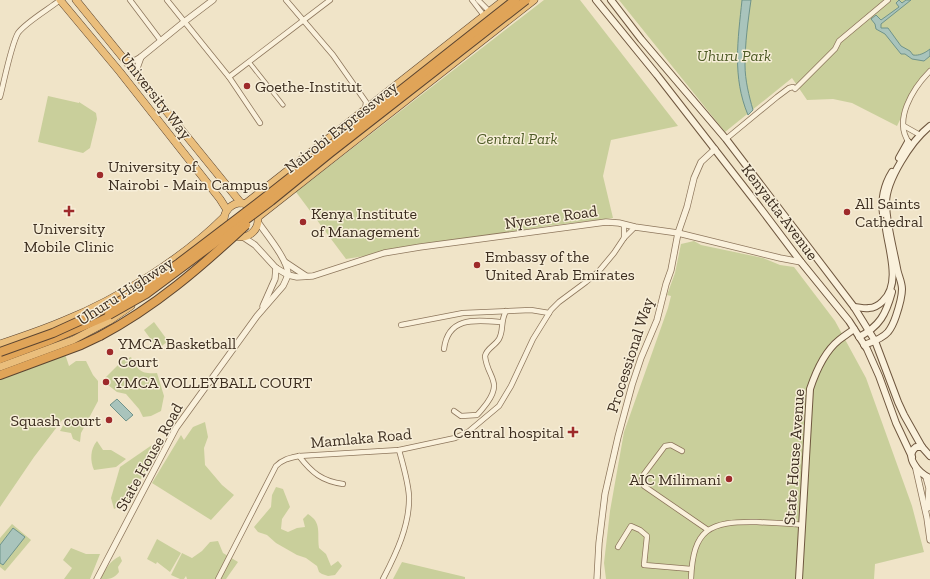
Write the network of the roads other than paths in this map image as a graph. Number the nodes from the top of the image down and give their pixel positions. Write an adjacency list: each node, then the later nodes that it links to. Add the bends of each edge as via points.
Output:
1 (60, 0): 29 (street, via 18,33); 41 (highway, University Way, via 120,72)
2 (76, 0): 22 (highway, University Way)
3 (130, 0): 20 (street)
4 (167, 0): 19 (street)
5 (213, 0): 19 (street)
6 (286, 0): 18 (street)
7 (330, 0): 18 (street)
8 (472, 0): 17 (street, via 482,13)
9 (478, 0): 17 (street)
10 (504, 0): 17 (highway)
11 (515, 0): 69 (highway, Nairobi Expressway, bridge, via 148,286 53,333)
12 (526, 0): 39 (highway, Nairobi Expressway, bridge)
13 (534, 0): 42 (highway)
14 (596, 0): 28 (main road, Kenyatta Avenue)
15 (611, 0): 27 (main road, Kenyatta Avenue)
16 (888, 0): 36 (street, via 839,41 835,49 794,88 789,88)
17 (487, 14): 31 (highway)
18 (303, 20): 23 (street); 31 (street, via 366,102)
19 (184, 22): 20 (street); 26 (street)
20 (161, 41): 21 (street)
21 (141, 57): 22 (street); 25 (street)
22 (126, 61): 25 (highway, University Way)
23 (248, 62): 26 (street); 30 (street)
24 (930, 71): 33 (street, via 916,87 908,102)
25 (137, 75): 40 (highway, University Way)
26 (229, 78): 32 (street)
27 (679, 83): 28 (main road); 36 (main road, Kenyatta Avenue)
28 (669, 91): 38 (main road, Kenyatta Avenue)
29 (0, 97)
30 (283, 106)
31 (365, 110): 40 (highway)
32 (260, 123)
33 (904, 126): 35 (street); 37 (street)
34 (930, 126): 35 (main road)
35 (920, 135): 37 (main road)
36 (726, 139): 56 (main road, Kenyatta Avenue)
37 (910, 144): 51 (main road, via 887,193 888,223); 56 (main road, via 886,183 884,192 882,206 893,279 887,297 878,306)
38 (715, 149): 45 (street, Processional Way, via 704,158 697,169); 49 (main road, Kenyatta Avenue)
39 (271, 201): 70 (highway, Nairobi Expressway, bridge, via 146,294 98,320); 72 (highway, bridge, via 172,290 137,314 81,345)
40 (243, 204): 41 (highway, via 236,204); 42 (highway, via 253,208)
41 (226, 214): 46 (highway, via 228,231); 66 (highway, Uhuru Highway, via 162,267 99,304 64,321)
42 (258, 219): 46 (highway, via 252,234); 48 (street)
43 (624, 225): 44 (street, Nyerere Road); 47 (street); 53 (street, Nyerere Road, via 606,222 420,247 384,253)
44 (635, 227): 45 (street, Nyerere Road); 47 (street, Mamlaka Road)
45 (678, 233): 49 (street, Nyerere Road); 94 (street, Processional Way, via 657,320 632,385 618,437 605,494)
46 (241, 237): 50 (street, via 259,248); 71 (highway, Uhuru Highway, via 226,240 109,321 72,340)
47 (624, 238): 59 (street, Mamlaka Road, via 599,271)
48 (285, 262): 52 (street); 53 (street)
49 (801, 262): 62 (main road, Kenyatta Avenue)
50 (276, 268): 52 (street); 58 (street, State House Road, via 275,279)
51 (898, 274): 63 (main road, via 885,313); 65 (main road, via 902,287 901,300 893,325)
52 (288, 275): 54 (street, Nyerere Road); 55 (street, State House Road)
53 (306, 276): 54 (street, Nyerere Road)
54 (297, 277): 55 (street)
55 (283, 286): 58 (street, State House Road)
56 (854, 307): 63 (main road, Kenyatta Avenue)
57 (506, 311): 59 (street, via 531,310); 60 (street); 61 (street, via 463,313)
58 (260, 313): 91 (street, State House Road, via 176,428)
59 (549, 313): 77 (street, Mamlaka Road, via 533,339 511,386 494,411 463,435)
60 (501, 322): 68 (street, via 475,320 459,324 451,329); 75 (street, via 500,338 484,356 494,381 492,395 477,415 461,416)
61 (401, 325)
62 (854, 329): 64 (main road, Kenyatta Avenue); 86 (main road, State House Avenue, via 826,354 810,388)
63 (870, 331): 64 (main road); 65 (main road, Kenyatta Avenue)
64 (859, 337): 67 (main road, Kenyatta Avenue)
65 (875, 341): 67 (main road); 73 (main road, Kenyatta Avenue)
66 (0, 344)
67 (864, 346): 74 (main road, Kenyatta Avenue)
68 (444, 349)
69 (0, 350)
70 (0, 359)
71 (0, 367)
72 (0, 375)
73 (893, 390): 74 (main road); 76 (main road, Kenyatta Avenue)
74 (885, 393): 81 (main road, Kenyatta Avenue)
75 (454, 411)
76 (922, 447): 80 (main road, Kenyatta Avenue); 81 (main road, via 914,448)
77 (399, 450): 79 (street, Mamlaka Road); 93 (street, via 408,488 408,506 403,533)
78 (682, 451): 87 (street, via 671,445 665,446 644,474 642,482 644,486)
79 (299, 456): 84 (street, via 316,475); 92 (street, Mamlaka Road, via 287,458 276,466)
80 (930, 456)
81 (912, 457): 82 (main road, Kenyatta Avenue)
82 (915, 465): 83 (main road); 85 (street)
83 (929, 477): 85 (street)
84 (343, 484)
85 (927, 518): 88 (street)
86 (802, 525): 87 (street, via 728,522); 96 (main road, State House Avenue)
87 (708, 530): 90 (street, via 703,534 693,553)
88 (930, 540)
89 (618, 546): 90 (street, via 631,526 647,536 644,565)
90 (691, 569): 95 (street)
91 (97, 579)
92 (218, 579)
93 (383, 579)
94 (597, 579)
95 (691, 579)
96 (799, 579)

